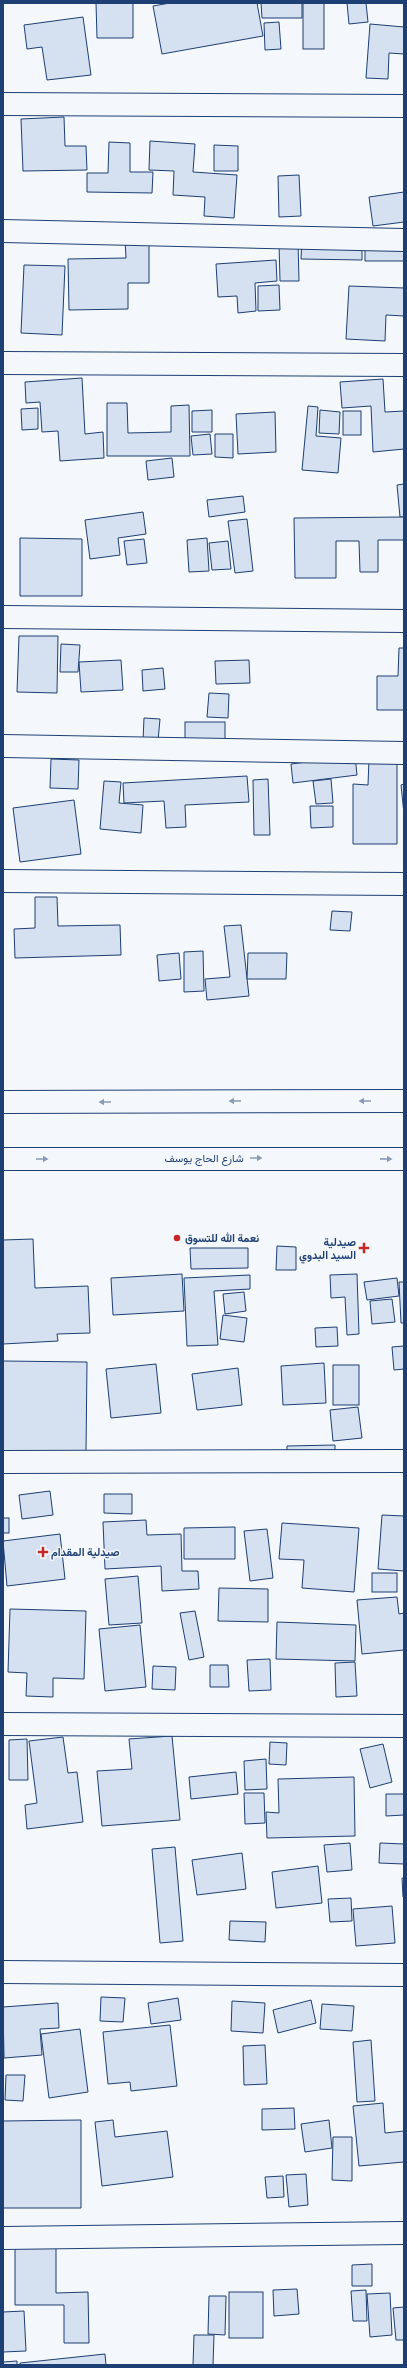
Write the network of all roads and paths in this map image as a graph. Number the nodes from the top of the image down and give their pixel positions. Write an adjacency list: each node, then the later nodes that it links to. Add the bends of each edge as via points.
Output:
1 (3, 104): 2 (street)
2 (404, 106)
3 (3, 231): 4 (street)
4 (404, 240)
5 (3, 363): 6 (street)
6 (404, 365)
7 (3, 618): 8 (street)
8 (404, 621)
9 (3, 746): 10 (street)
10 (404, 753)
11 (3, 881): 12 (street)
12 (404, 884)
13 (404, 1101): 14 (street, one-way to 14)
14 (3, 1102)
15 (3, 1159): 16 (street, شارع الحاج يوسف, one-way to 16)
16 (404, 1159)
17 (404, 1461): 18 (street)
18 (3, 1462)
19 (3, 1724): 20 (street)
20 (404, 1726)
21 (3, 1972): 22 (street)
22 (404, 1974)
23 (404, 2233): 24 (street)
24 (3, 2238)

